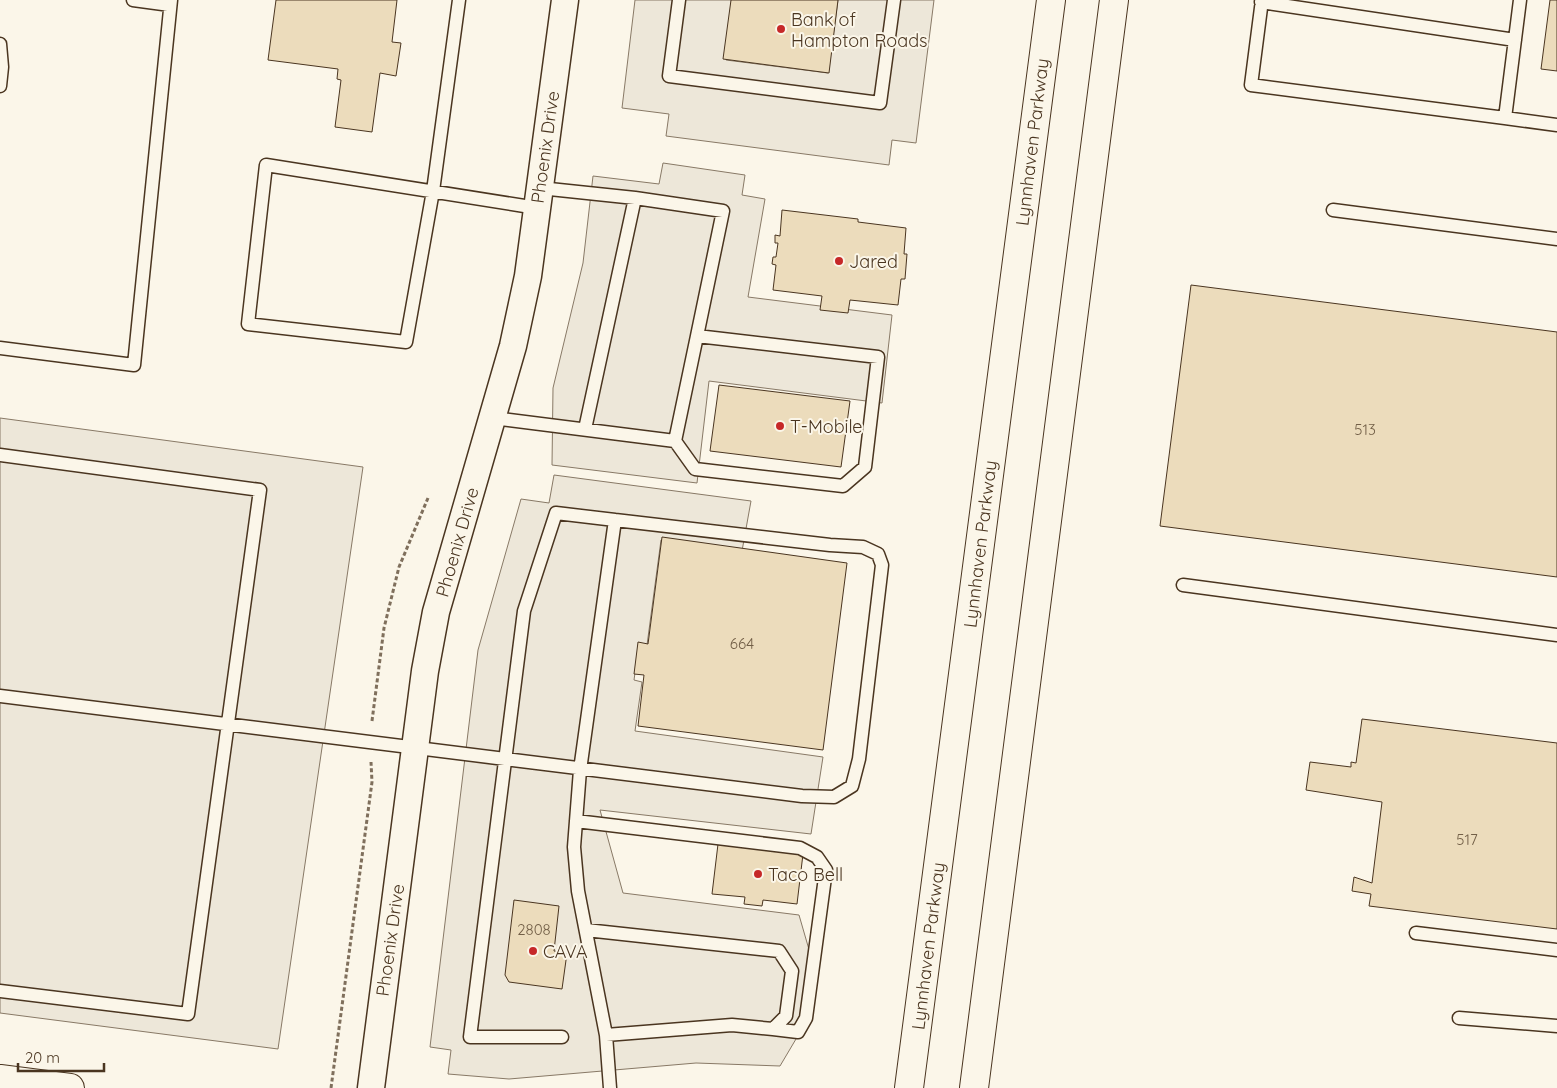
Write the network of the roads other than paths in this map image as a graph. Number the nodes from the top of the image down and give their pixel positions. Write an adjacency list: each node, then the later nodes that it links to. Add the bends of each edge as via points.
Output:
1 (133, 0): 10 (lane)
2 (459, 0): 17 (lane)
3 (565, 0): 18 (street, Phoenix Drive)
4 (679, 0): 5 (lane, via 669,76 880,103)
5 (894, 0)
6 (1051, 0): 51 (main road, Lynnhaven Parkway)
7 (1114, 0): 52 (main road)
8 (1520, 0): 11 (lane)
9 (1262, 1): 11 (lane); 15 (lane, via 1251,85)
10 (170, 2): 23 (lane, via 134,365)
11 (1515, 40): 15 (lane)
12 (0, 44): 13 (lane)
13 (1, 66): 14 (lane)
14 (0, 86)
15 (1505, 118): 16 (lane)
16 (1557, 125)
17 (433, 191): 17 (lane, via 266,165 248,324 406,342); 18 (lane)
18 (538, 198): 19 (lane); 24 (street, Phoenix Drive, via 528,276)
19 (635, 198): 22 (lane, via 723,211); 25 (lane)
20 (1333, 210): 21 (lane)
21 (1557, 239)
22 (697, 336): 26 (lane); 26 (lane, via 878,357 865,466 843,486 695,469)
23 (0, 348)
24 (493, 418): 25 (lane); 33 (street, Phoenix Drive, via 436,612)
25 (585, 430): 26 (lane)
26 (675, 441)
27 (0, 455): 32 (lane, via 260,490)
28 (615, 520): 34 (lane, via 556,513 524,612); 35 (lane); 35 (lane, via 863,547 878,554 882,565 859,759 852,786 834,797)
29 (1184, 585): 30 (lane)
30 (1557, 635)
31 (0, 696): 32 (lane)
32 (227, 725): 33 (lane); 40 (lane, via 188,1014)
33 (416, 748): 34 (lane); 49 (street, Phoenix Drive)
34 (505, 760): 35 (lane); 45 (lane, via 470,1037)
35 (580, 770): 36 (lane)
36 (576, 821): 37 (lane, via 577,882); 43 (lane, via 800,848 816,857 826,870 806,1018 798,1032)
37 (586, 930): 43 (lane, via 780,951 792,971 786,1016); 44 (lane)
38 (1416, 933): 39 (lane)
39 (1557, 950)
40 (0, 991)
41 (1459, 1018): 42 (lane)
42 (1557, 1026)
43 (773, 1029): 44 (lane, via 732,1025)
44 (606, 1035): 50 (lane)
45 (562, 1037)
46 (0, 1079): 47 (main road)
47 (37, 1086): 48 (main road)
48 (70, 1088)
49 (371, 1088)
50 (610, 1088)
51 (909, 1088)
52 (974, 1088)

